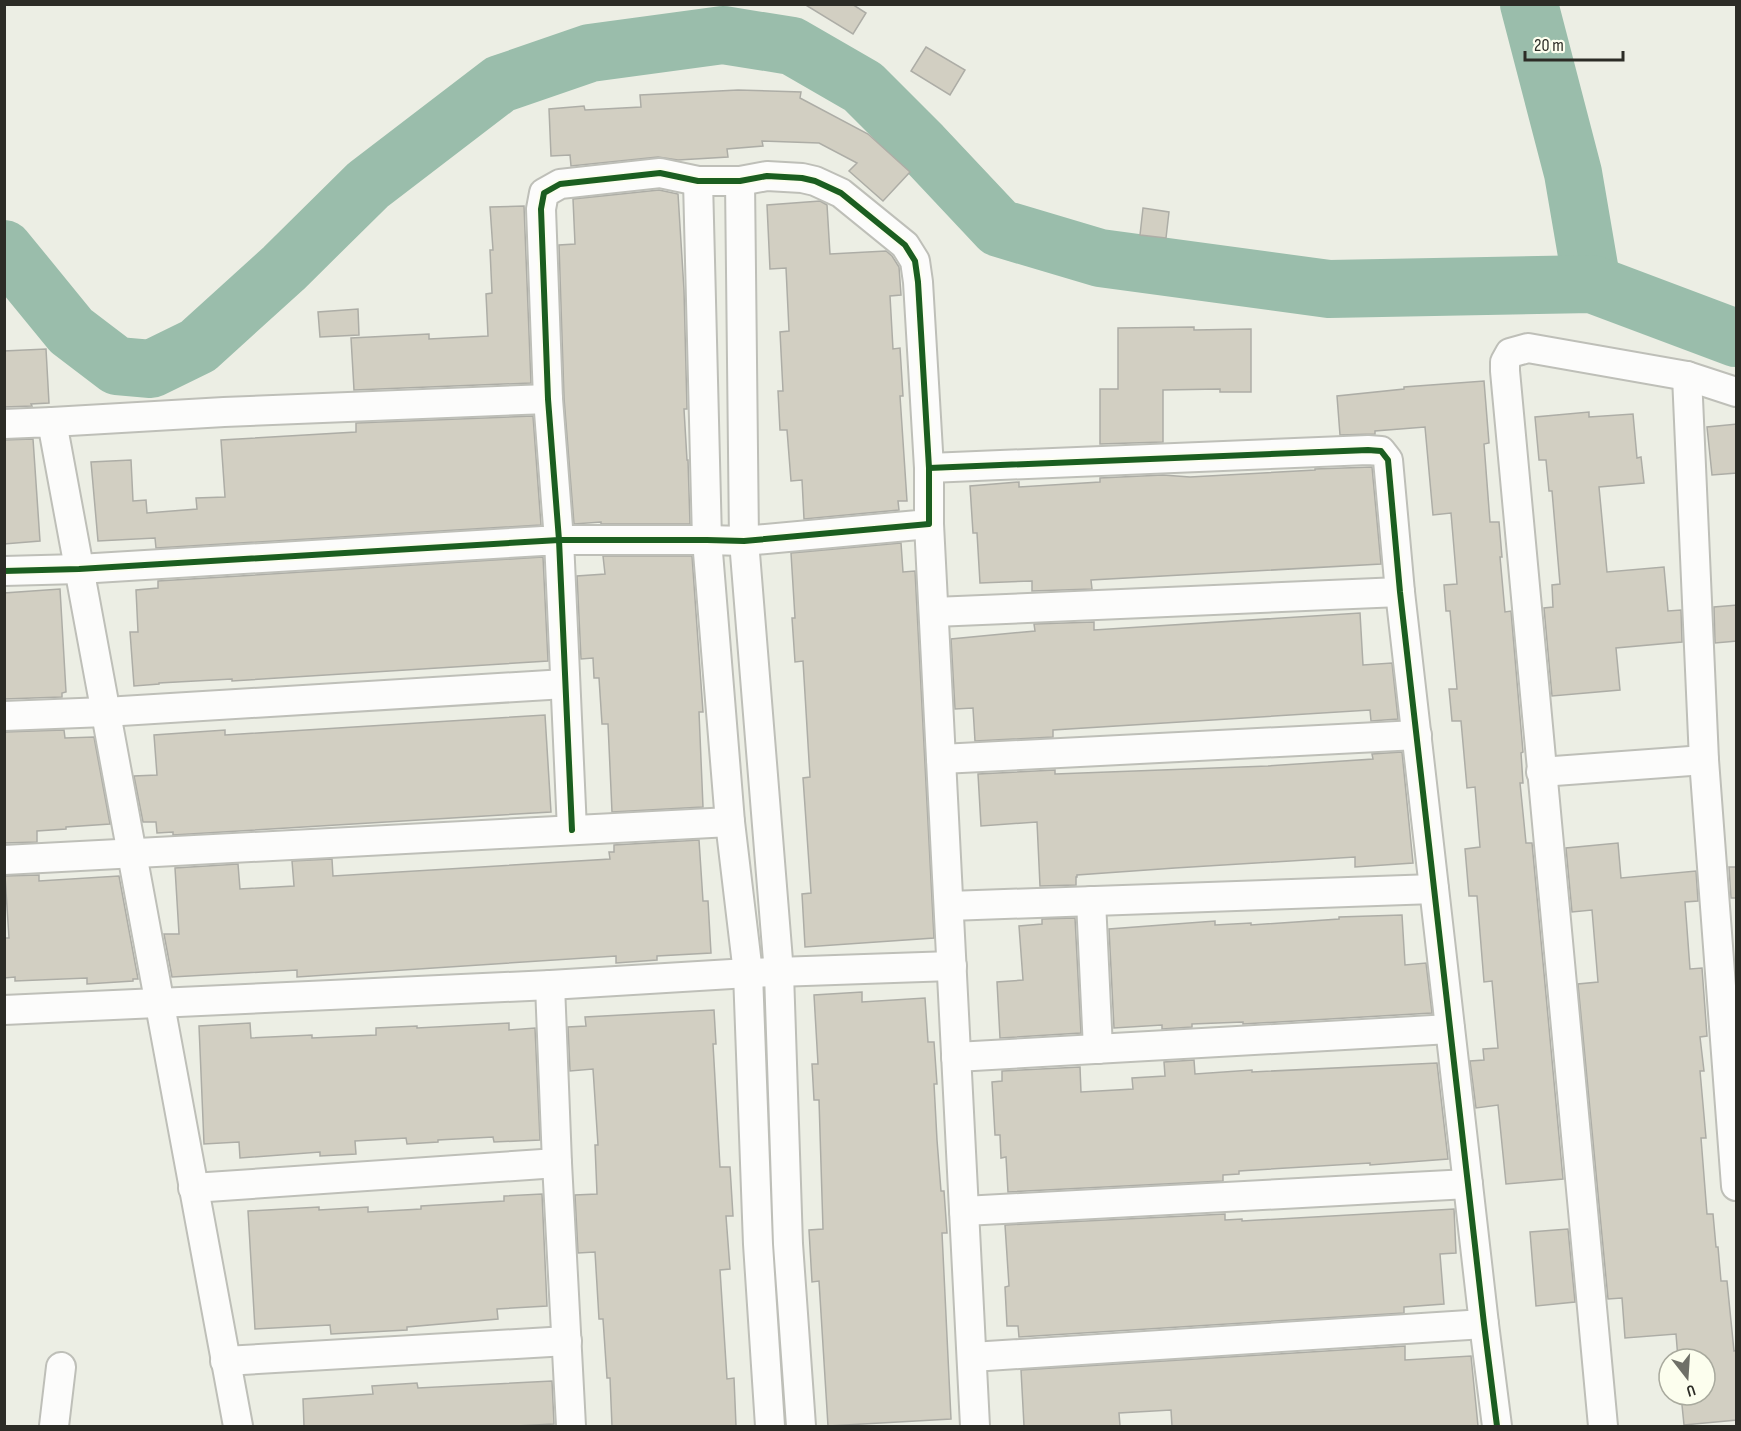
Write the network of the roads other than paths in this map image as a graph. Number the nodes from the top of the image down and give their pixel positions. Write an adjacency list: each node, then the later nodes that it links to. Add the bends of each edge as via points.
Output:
1 (698, 181): 2 (street); 5 (street, via 660,173 560,184 544,193 541,209); 11 (street)
2 (740, 181): 8 (street, via 768,176 815,181 841,193 912,254 918,282); 12 (street)
3 (1688, 376): 4 (street); 22 (street); 23 (street, via 1528,348 1510,353 1505,362)
4 (1737, 392)
5 (548, 399): 6 (street); 10 (street)
6 (52, 422): 7 (street); 13 (street)
7 (4, 424)
8 (929, 468): 9 (street); 15 (street, via 1381,451 1388,460)
9 (929, 524): 12 (street); 16 (street)
10 (559, 540): 11 (street); 13 (street); 17 (street)
11 (707, 540): 12 (street); 24 (street)
12 (744, 541): 33 (street)
13 (79, 568): 14 (street); 18 (street)
14 (4, 571)
15 (1400, 592): 16 (street); 20 (street)
16 (934, 612): 21 (street)
17 (565, 684): 18 (street); 25 (street)
18 (105, 712): 19 (street); 26 (street)
19 (4, 716)
20 (1417, 735): 21 (street); 28 (street)
21 (941, 759): 30 (street)
22 (1704, 760): 23 (street); 42 (street)
23 (1541, 772): 59 (street)
24 (730, 822): 25 (street); 32 (street)
25 (572, 830): 26 (street)
26 (131, 854): 27 (street); 35 (street)
27 (4, 860)
28 (1434, 888): 29 (street); 37 (street)
29 (1091, 902): 30 (street); 38 (street)
30 (949, 906): 31 (street)
31 (952, 966): 33 (street); 39 (street)
32 (748, 973): 33 (street); 34 (street); 45 (street)
33 (779, 973): 46 (street)
34 (550, 985): 35 (street); 40 (street)
35 (159, 1002): 36 (street); 43 (street)
36 (4, 1010)
37 (1450, 1029): 38 (street); 41 (street)
38 (1098, 1049): 39 (street)
39 (956, 1057): 44 (street)
40 (557, 1163): 43 (street); 48 (street)
41 (1468, 1184): 44 (street); 47 (street)
42 (1737, 1186)
43 (193, 1188): 50 (street)
44 (964, 1211): 49 (street)
45 (758, 1244): 46 (street); 55 (street)
46 (788, 1244): 56 (street)
47 (1484, 1324): 49 (street); 58 (street)
48 (567, 1341): 50 (street); 54 (street)
49 (972, 1357): 57 (street)
50 (225, 1361): 53 (street)
51 (61, 1367): 52 (street)
52 (54, 1426)
53 (238, 1426)
54 (571, 1426)
55 (770, 1426)
56 (801, 1426)
57 (975, 1426)
58 (1497, 1426)
59 (1603, 1426)

